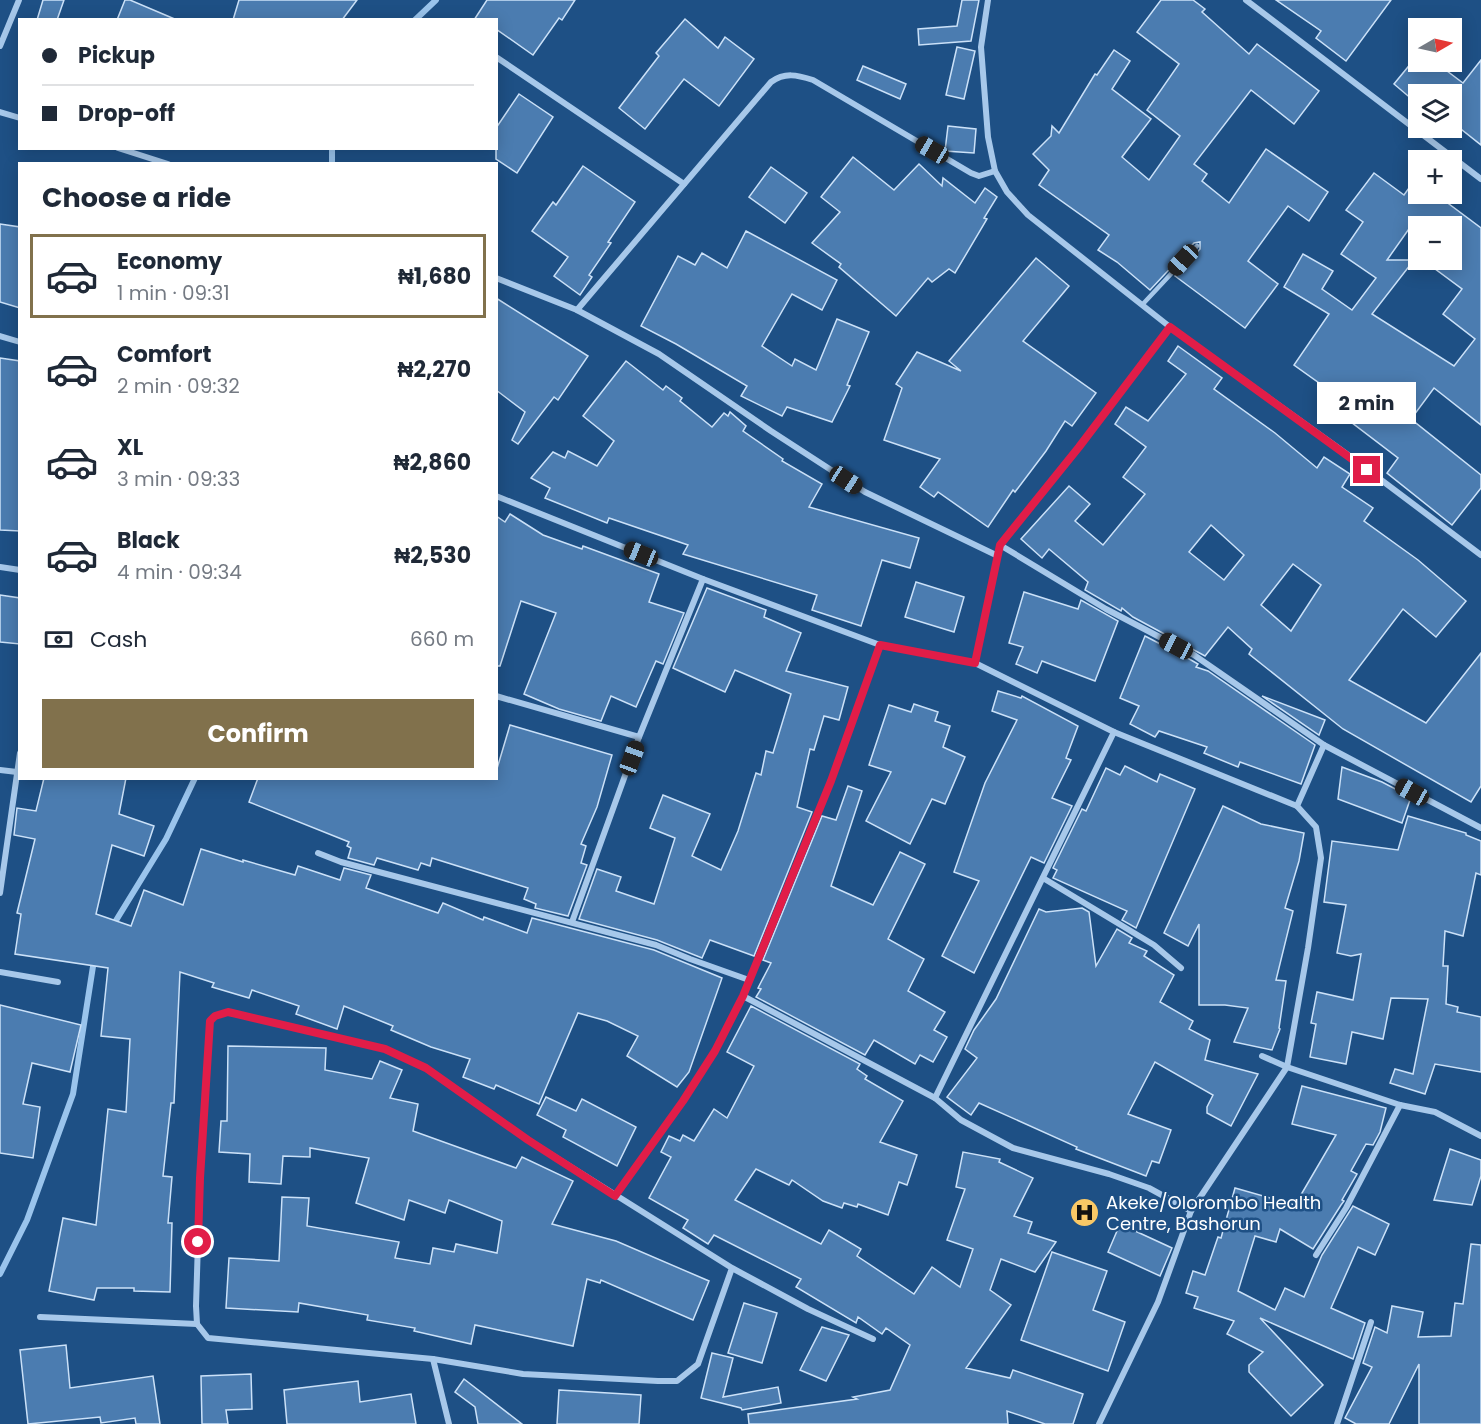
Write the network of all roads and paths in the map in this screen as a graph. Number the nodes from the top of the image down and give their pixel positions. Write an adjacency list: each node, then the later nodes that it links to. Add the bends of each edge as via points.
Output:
1 (19, 0): 4 (street)
2 (988, 0): 10 (street, via 981,47 988,137)
3 (1246, 0): 11 (street)
4 (0, 46)
5 (498, 58): 12 (street)
6 (0, 112): 7 (street)
7 (18, 117)
8 (124, 150): 9 (street)
9 (162, 162)
10 (995, 171): 12 (street, via 979,176 971,173 813,80 788,75 771,82); 15 (street, via 1028,215)
11 (1481, 178)
12 (684, 184): 16 (street)
13 (1197, 246): 15 (lane)
14 (498, 279): 16 (street)
15 (1142, 305): 17 (street)
16 (577, 310): 23 (street, via 659,354 865,492)
17 (1170, 327): 21 (street); 22 (street)
18 (0, 336): 19 (street)
19 (18, 341)
20 (498, 497): 26 (street)
21 (1000, 545): 23 (street); 32 (street, via 1106,609 1194,655)
22 (1481, 555)
23 (998, 556): 28 (street)
24 (0, 567): 25 (street)
25 (18, 570)
26 (703, 579): 27 (street); 31 (street)
27 (880, 645): 28 (street); 44 (street, via 831,781)
28 (975, 663): 30 (street)
29 (498, 697): 31 (street)
30 (1114, 732): 36 (street); 39 (street)
31 (639, 737): 41 (street)
32 (1324, 745): 36 (street); 37 (street)
33 (18, 766): 35 (street)
34 (0, 770): 35 (street)
35 (17, 772): 40 (street)
36 (1297, 806): 48 (street, via 1316,827 1321,858)
37 (1481, 828)
38 (318, 853): 41 (street)
39 (1043, 878): 42 (street, via 1145,940); 49 (street)
40 (0, 892)
41 (572, 922): 44 (street, via 656,945)
42 (1180, 968)
43 (0, 972): 45 (street)
44 (749, 980): 46 (street)
45 (58, 982)
46 (743, 996): 49 (street); 52 (street, via 683,1101)
47 (1262, 1056): 48 (street)
48 (1287, 1067): 50 (street); 53 (street)
49 (935, 1098): 53 (street, via 961,1120 1013,1148 1109,1174 1149,1188)
50 (1400, 1105): 51 (street, via 1435,1112); 54 (street)
51 (1481, 1136)
52 (615, 1196): 55 (street); 58 (street, via 426,1068 385,1049 221,1013 210,1021)
53 (1191, 1210): 62 (street, via 1158,1302)
54 (1316, 1256)
55 (732, 1268): 59 (street); 60 (street, via 698,1364 677,1380 523,1374)
56 (40, 1317): 58 (street)
57 (1371, 1322): 63 (street)
58 (196, 1324): 60 (street, via 208,1338)
59 (873, 1339)
60 (433, 1359): 61 (street)
61 (449, 1424)
62 (1099, 1424)
63 (1337, 1424)

